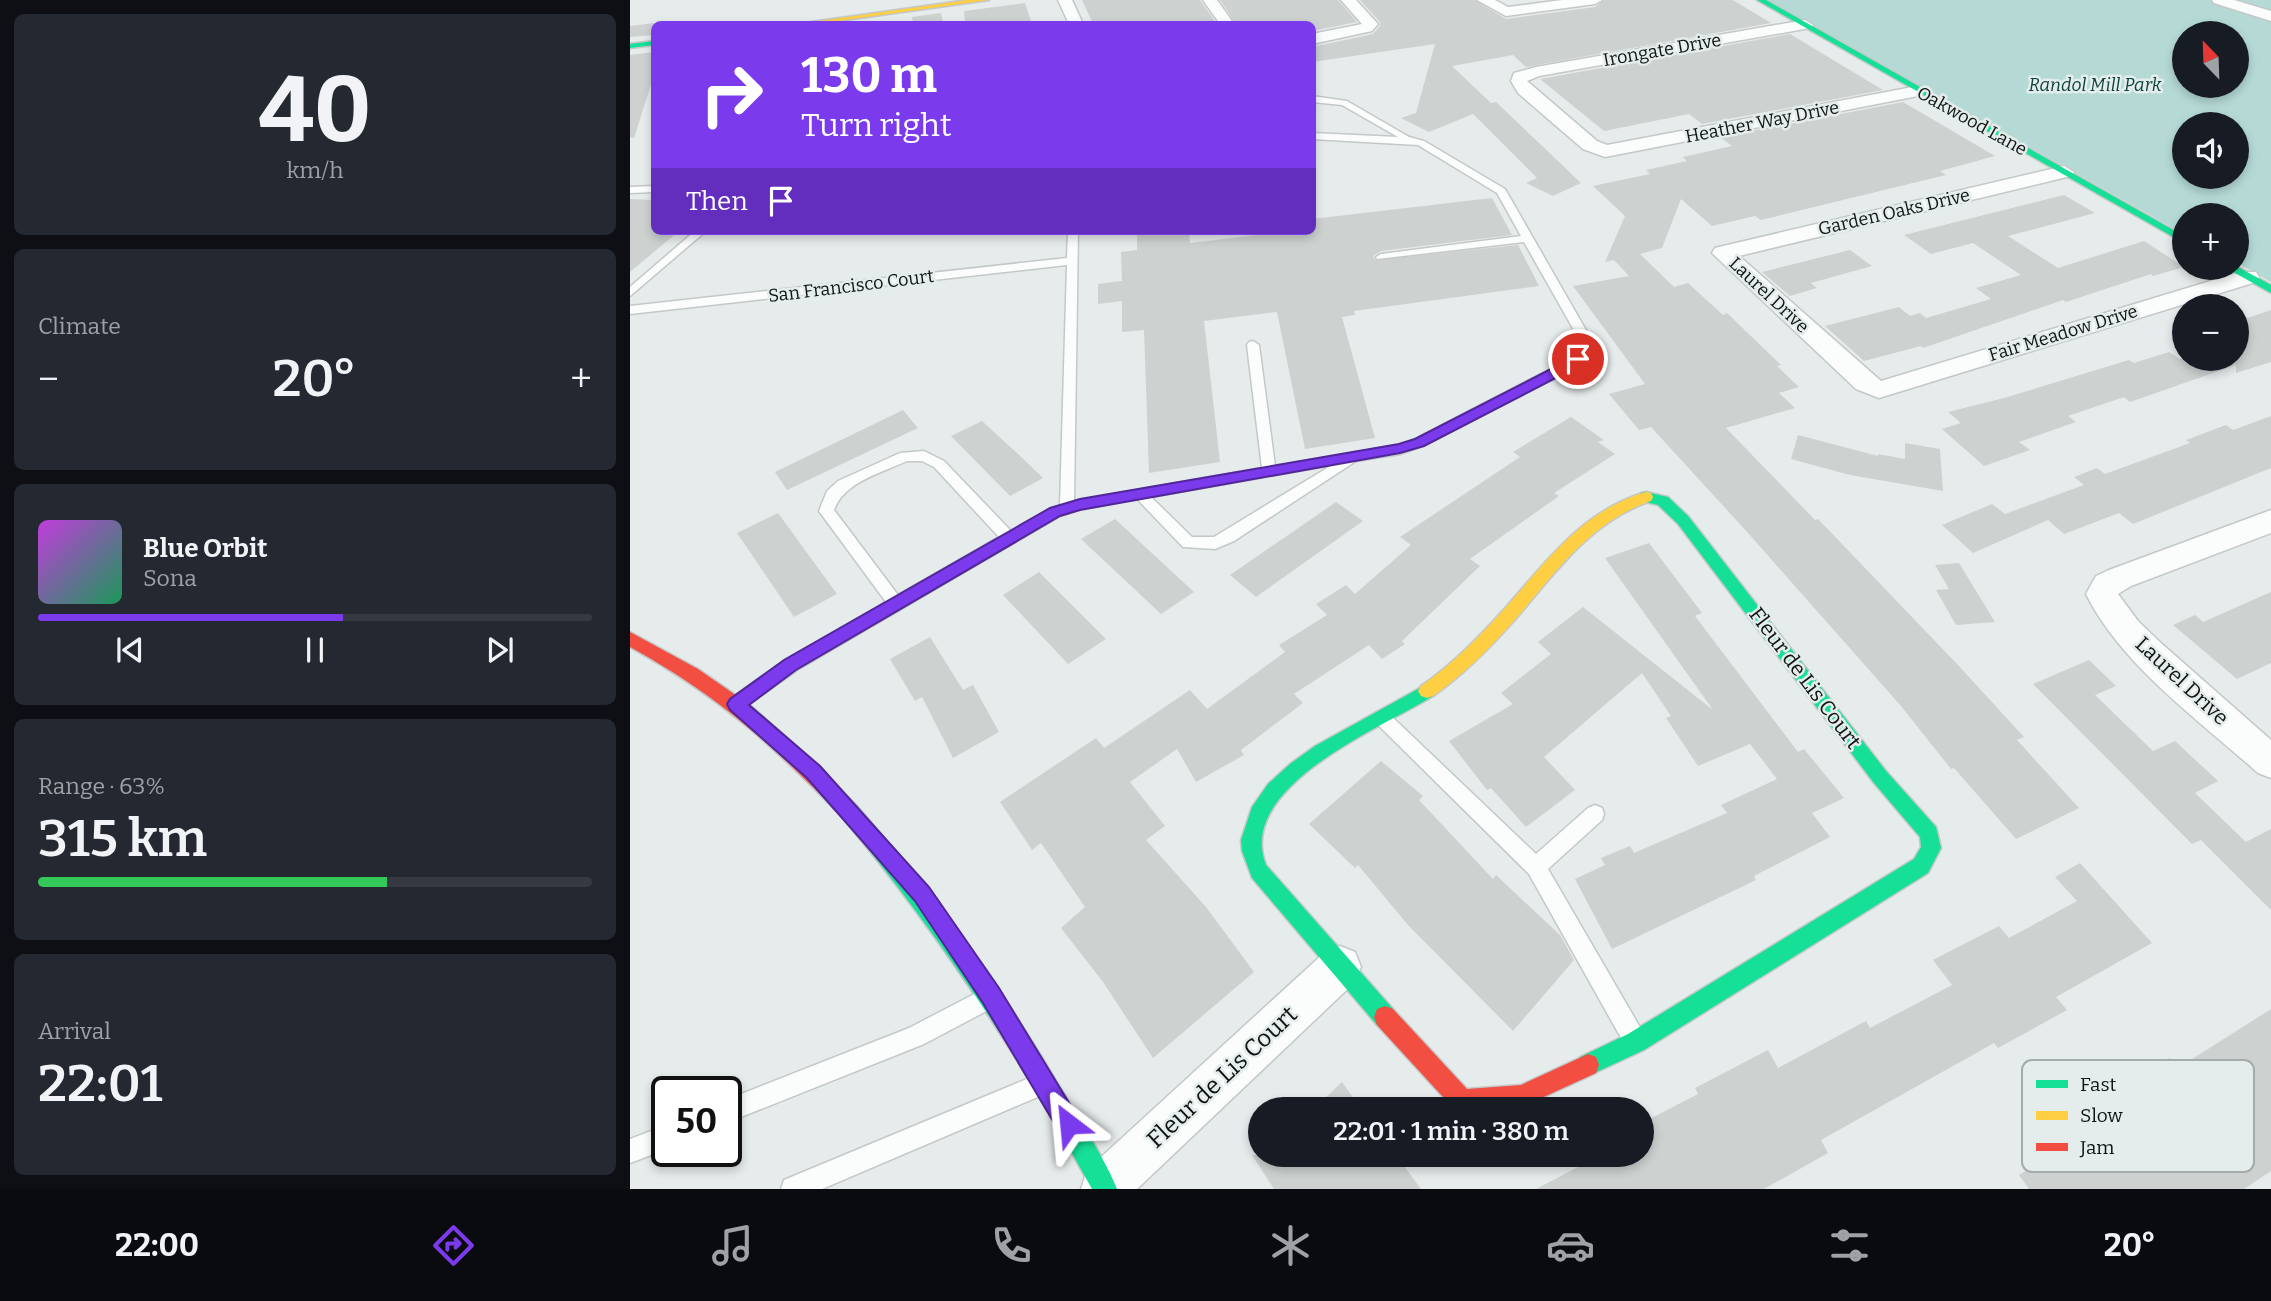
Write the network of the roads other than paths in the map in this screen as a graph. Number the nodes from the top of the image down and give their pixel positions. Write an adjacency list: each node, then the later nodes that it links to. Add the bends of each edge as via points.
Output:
1 (985, 0): 10 (street)
2 (1065, 0): 12 (street)
3 (1210, 0): 13 (street)
4 (1348, 0): 15 (street, via 1370,24 1367,28)
5 (1484, 0): 6 (street, via 1506,12)
6 (1595, 0)
7 (1760, 0): 14 (street, Oakwood Lane)
8 (2218, 0): 9 (street)
9 (2271, 16)
10 (887, 19): 11 (street)
11 (853, 21)
12 (1075, 21)
13 (1225, 21)
14 (1805, 25): 18 (street, Oakwood Lane); 22 (street, Irongate Drive, via 1520,78 1524,89 1590,145)
15 (1316, 38)
16 (651, 43): 17 (street)
17 (630, 46)
18 (1918, 91): 22 (street, Heather Way Drive); 23 (street, Oakwood Lane)
19 (1316, 100): 21 (lane, via 1351,106)
20 (1316, 136): 21 (lane)
21 (1410, 140): 29 (lane, via 1501,191)
22 (1605, 151)
23 (2064, 172): 26 (street, Oakwood Lane); 30 (street, Garden Oaks Drive)
24 (651, 189): 25 (lane)
25 (630, 190)
26 (2172, 233)
27 (696, 235): 36 (lane)
28 (1073, 235): 32 (lane)
29 (1528, 238): 31 (lane); 40 (lane, via 1581,331 1578,359 1420,442)
30 (1723, 253): 39 (street, Laurel Drive, via 1865,383)
31 (1381, 257)
32 (1072, 261): 37 (lane, San Francisco Court); 43 (lane)
33 (2249, 277): 35 (street)
34 (2216, 280): 39 (street, Fair Meadow Drive)
35 (2271, 290)
36 (630, 293)
37 (630, 310)
38 (1252, 345): 41 (lane)
39 (1879, 390)
40 (1357, 457): 41 (lane); 42 (lane, via 1215,543 1188,542)
41 (1269, 472): 42 (lane)
42 (1140, 494): 43 (lane)
43 (1067, 507): 45 (lane)
44 (2271, 521): 50 (street, Laurel Drive, via 2120,578 2102,594 2104,604 2127,631)
45 (1009, 538): 46 (lane); 46 (lane, via 939,464 924,456 905,456 843,485 832,495 826,511)
46 (896, 604): 48 (lane, via 790,665)
47 (630, 639): 48 (street)
48 (736, 704): 54 (street, via 814,772 922,894)
49 (1382, 718): 52 (lane); 53 (street, Fleur de Lis Court, via 1302,765 1270,795 1250,842 1259,872); 55 (street, Fleur de Lis Court, via 1430,690 1474,653 1559,558 1607,514 1638,498 1653,498 1683,520 1880,777 1929,833 1931,848 1922,866)
50 (2271, 762)
51 (1595, 814): 52 (lane)
52 (1536, 867): 55 (lane)
53 (1340, 967): 55 (street, Fleur de Lis Court, via 1462,1101 1522,1096); 60 (street, Fleur de Lis Court)
54 (991, 996): 56 (street); 57 (lane, via 916,1036)
55 (1636, 1042)
56 (1045, 1083): 60 (street); 61 (lane)
57 (742, 1106)
58 (651, 1142): 59 (lane)
59 (630, 1151)
60 (1105, 1188)
61 (793, 1189)

